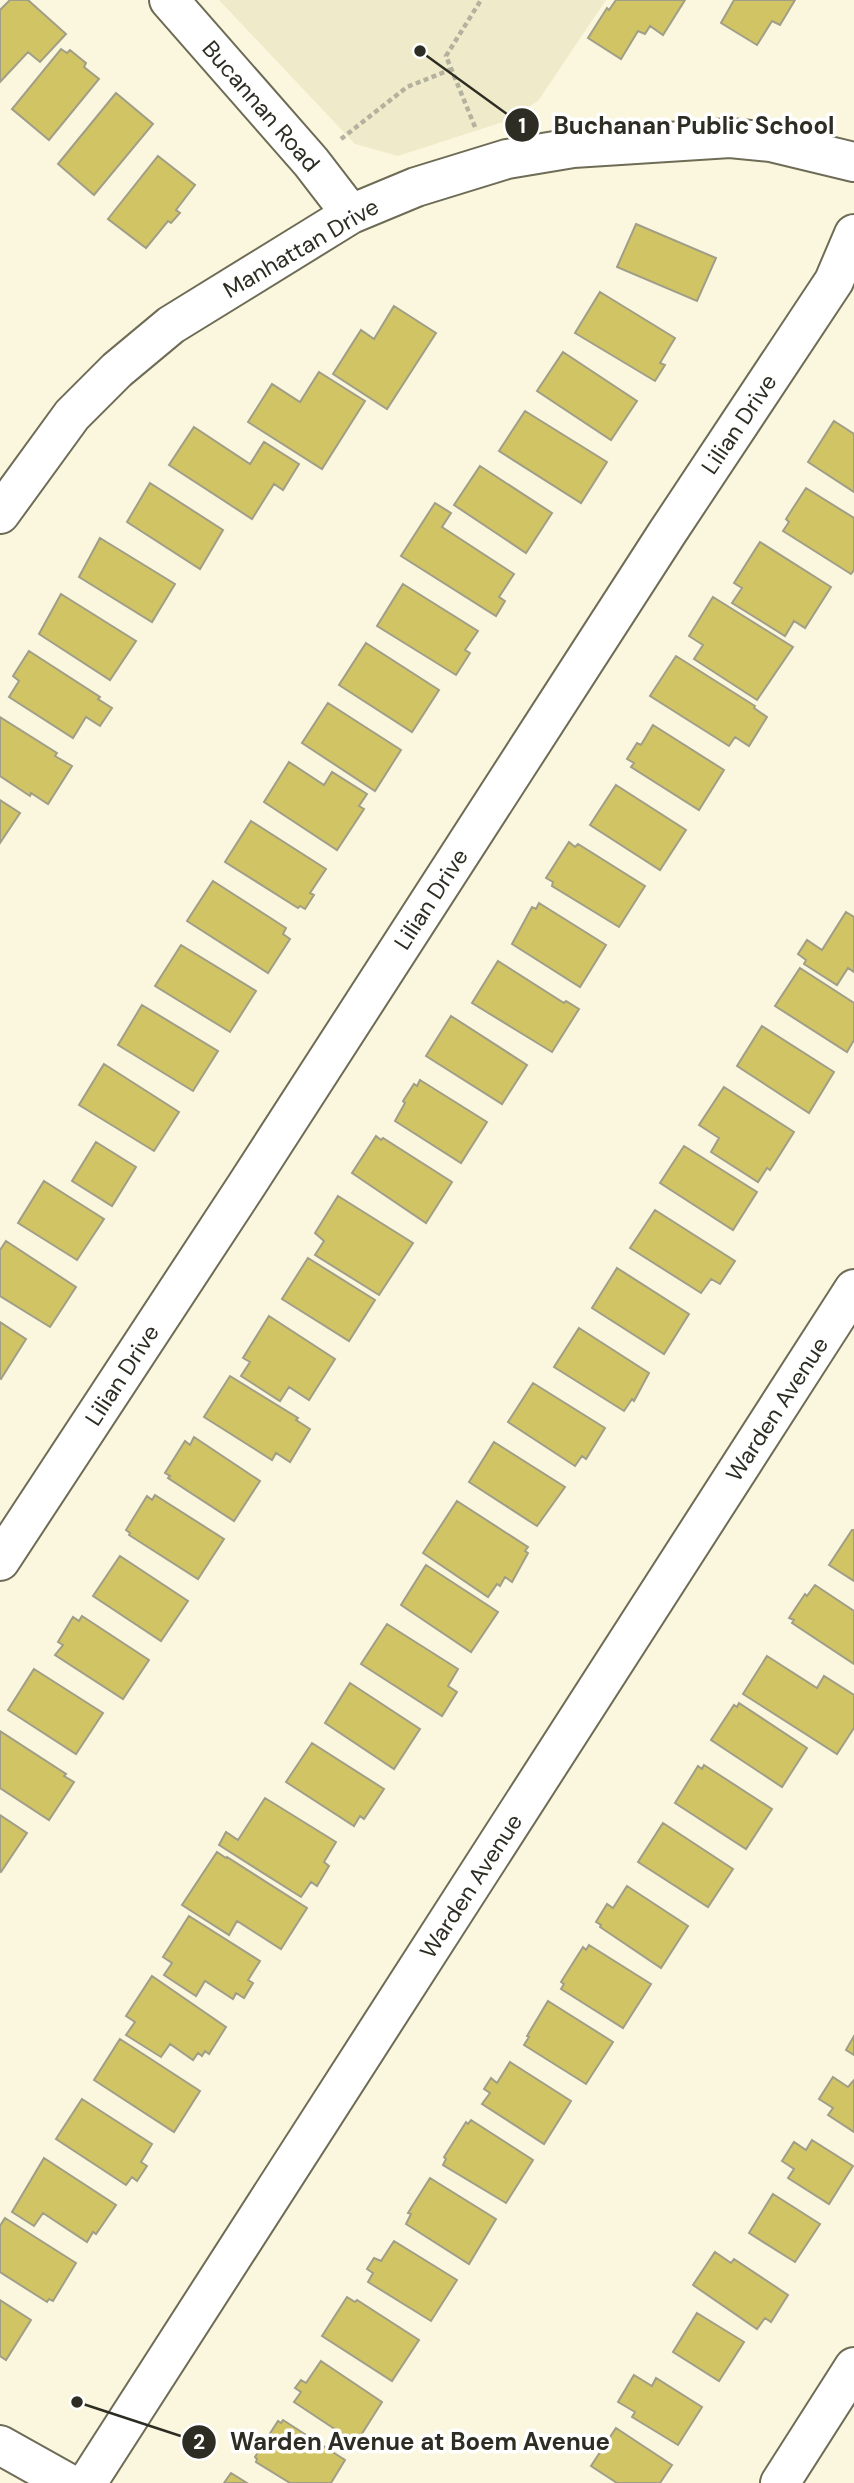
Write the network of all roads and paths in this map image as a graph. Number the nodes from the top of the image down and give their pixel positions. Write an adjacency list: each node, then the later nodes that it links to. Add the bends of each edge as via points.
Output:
1 (169, 0): 4 (street, Bucannan Road)
2 (481, 0): 3 (path, via 446,56)
3 (452, 69): 4 (path, via 407,87); 6 (path)
4 (311, 162): 7 (street, Bucannan Road)
5 (854, 162): 6 (street, Manhattan Drive, via 771,142 730,138 573,148)
6 (490, 163): 7 (street, Manhattan Drive)
7 (351, 214): 9 (street, Manhattan Drive, via 171,326 117,370 72,415)
8 (854, 234): 11 (street, Lilian Drive, via 834,281)
9 (0, 514)
10 (854, 1289): 15 (street, Warden Avenue)
11 (0, 1561)
12 (854, 2368): 16 (street)
13 (0, 2445): 14 (street)
14 (68, 2483)
15 (87, 2483)
16 (780, 2483)

